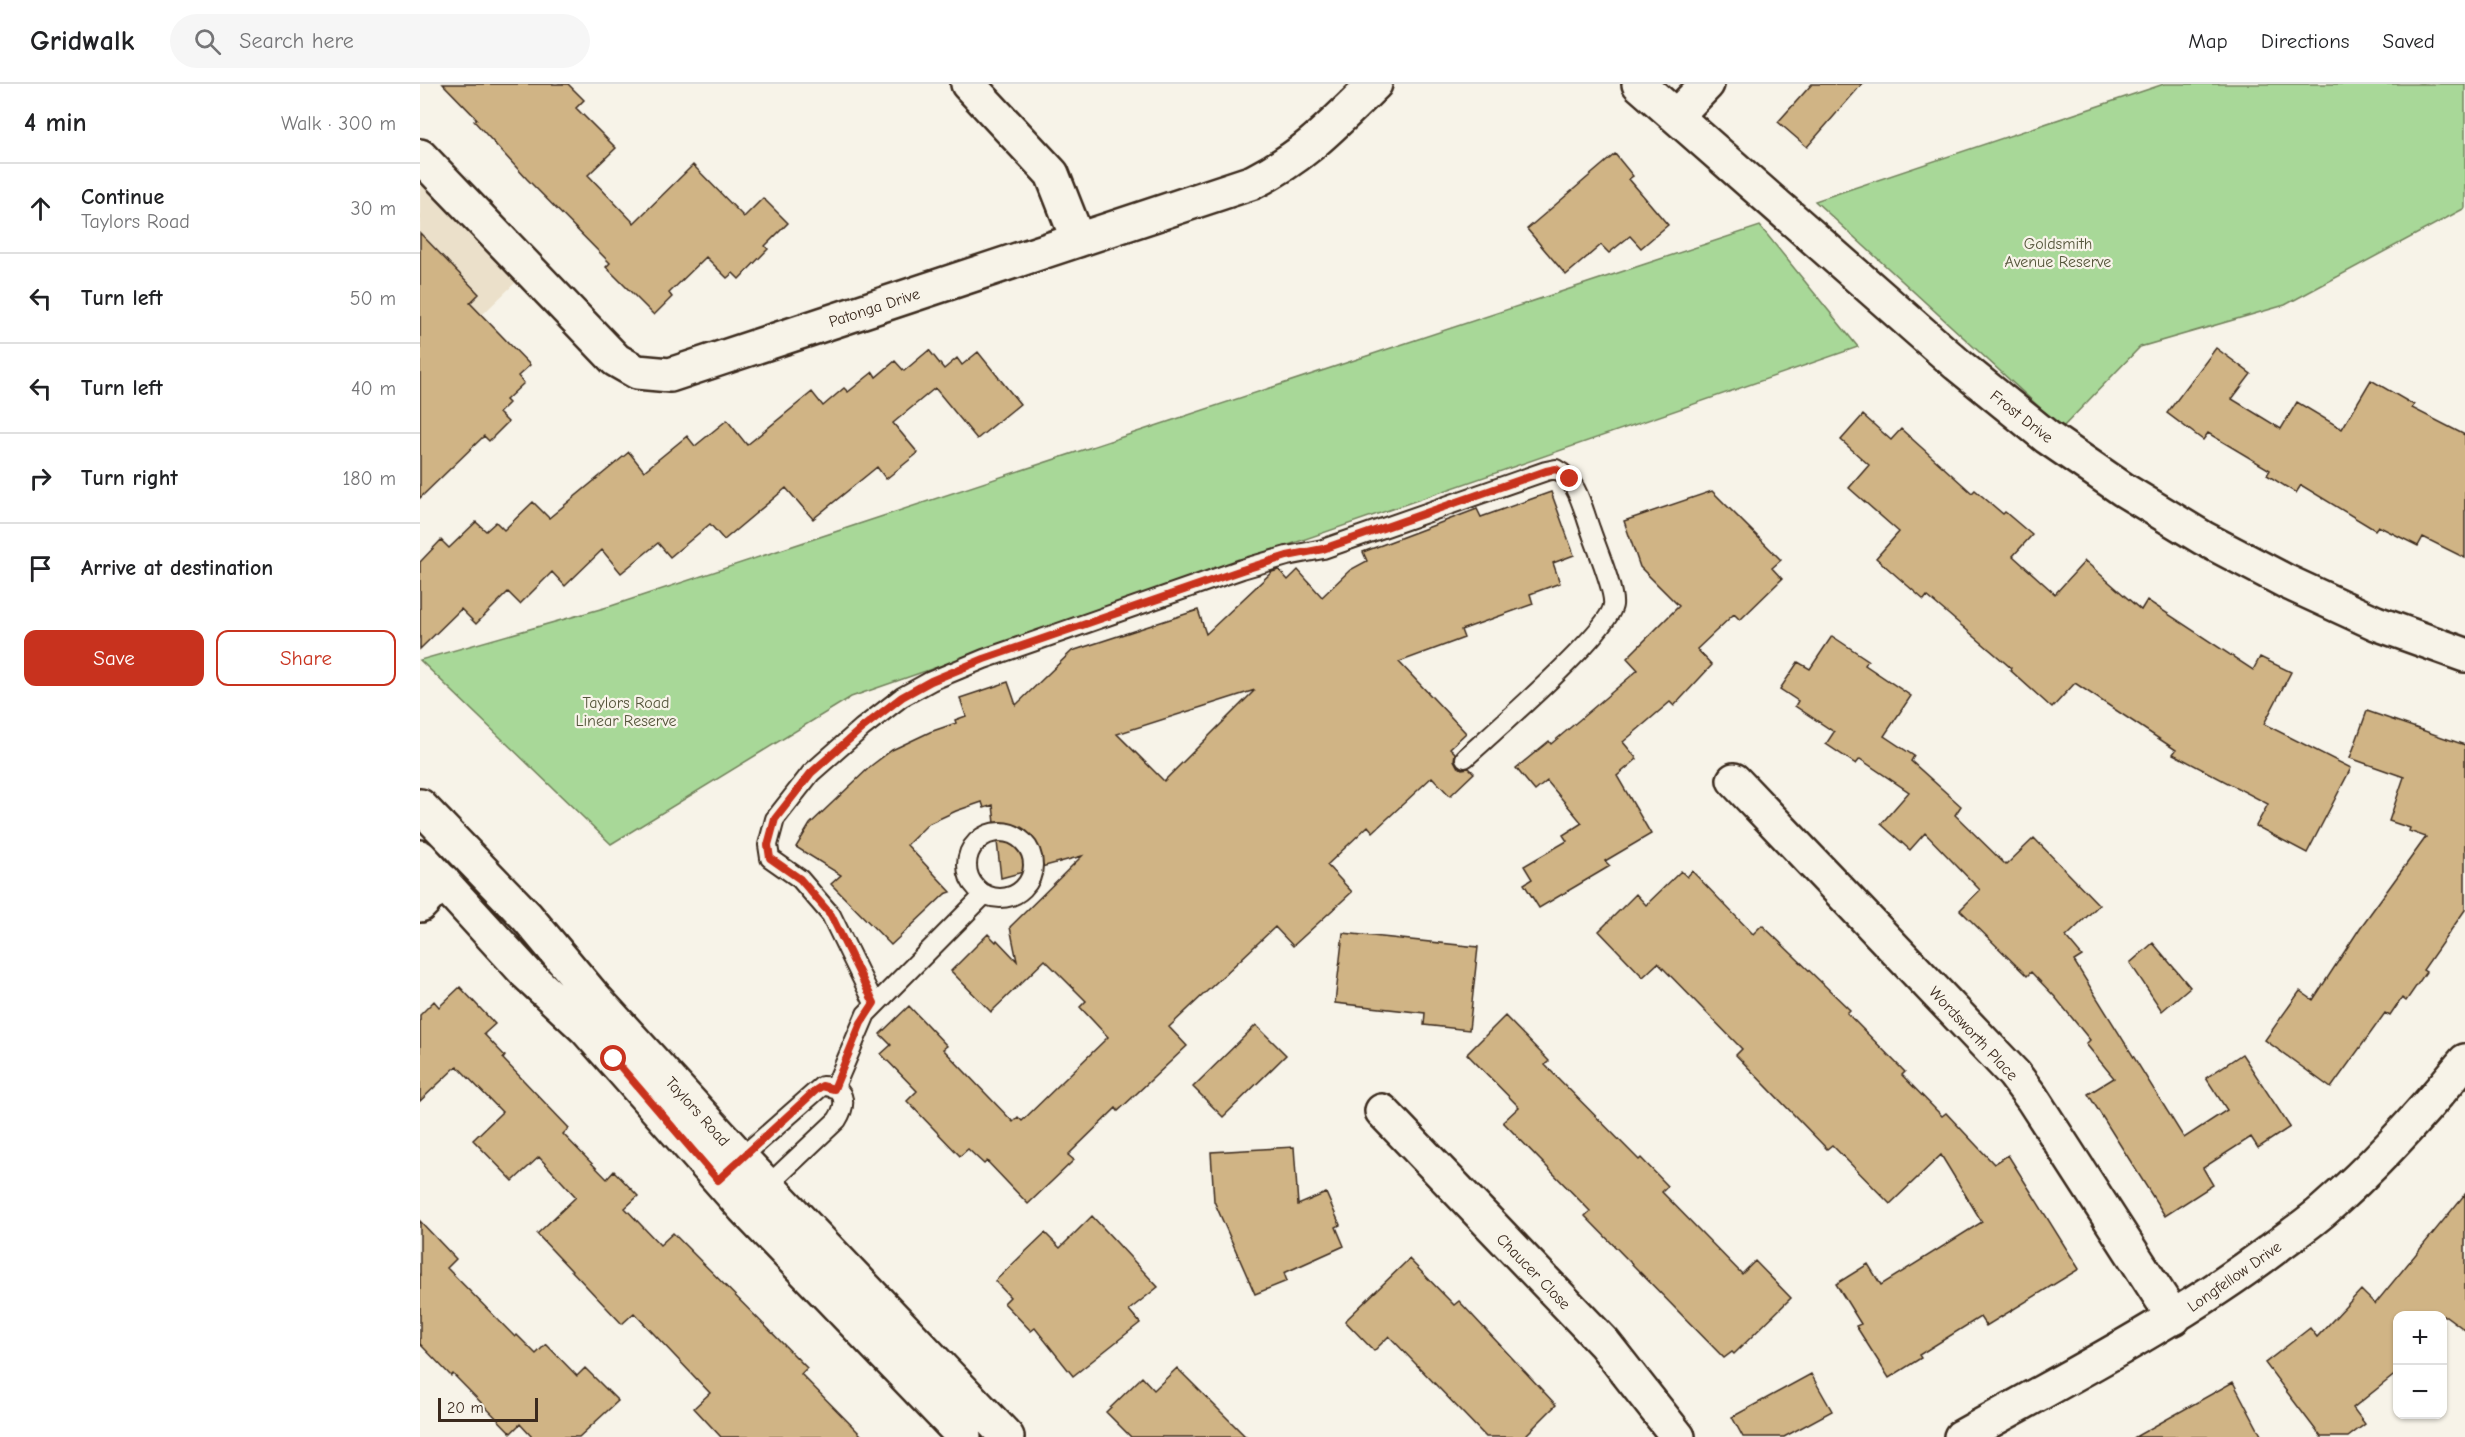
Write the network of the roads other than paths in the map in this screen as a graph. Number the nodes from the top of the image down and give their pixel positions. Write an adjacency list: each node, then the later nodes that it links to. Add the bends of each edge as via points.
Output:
1 (968, 84): 7 (street, via 1052,174)
2 (1375, 84): 7 (street, Patonga Drive, via 1318,139 1274,172)
3 (1639, 84): 5 (street, Frost Drive)
4 (1707, 84): 5 (street)
5 (1676, 116): 8 (street, Frost Drive, via 1957,364 2047,437 2114,483 2203,538 2287,582 2376,623)
6 (420, 156): 7 (street, Patonga Drive, via 616,360 637,372 658,375 688,370)
7 (1078, 240)
8 (2465, 655)
9 (1465, 758): 17 (lane, via 1598,631 1613,605 1579,497 1570,479 1556,469 1323,549 1242,570 984,659 902,697 862,728 811,773 775,819 768,845 770,858 800,879 831,915)
10 (1734, 780): 24 (street, Wordsworth Place, via 2014,1074)
11 (420, 806): 12 (street, Taylors Road)
12 (455, 843): 13 (street); 14 (street); 21 (street, Taylors Road, via 527,917)
13 (420, 857): 14 (street, Taylors Road)
14 (443, 881): 16 (street); 21 (street, Taylors Road, via 527,974)
15 (985, 894): 17 (lane)
16 (420, 905)
17 (874, 1003): 19 (lane, via 861,1023)
18 (2465, 1061): 24 (street, Longfellow Drive, via 2379,1160 2322,1212)
19 (834, 1089): 21 (lane, via 822,1086 816,1090); 22 (lane, via 844,1100 844,1110)
20 (1382, 1111): 27 (street, Chaucer Close, via 1604,1343)
21 (729, 1169): 22 (street, Taylors Road); 23 (street, Taylors Road)
22 (768, 1185): 23 (lane); 26 (street, Taylors Road)
23 (744, 1208): 25 (street, Taylors Road)
24 (2174, 1318): 28 (street, Longfellow Drive)
25 (964, 1437)
26 (1007, 1437)
27 (1678, 1437)
28 (1961, 1437)

